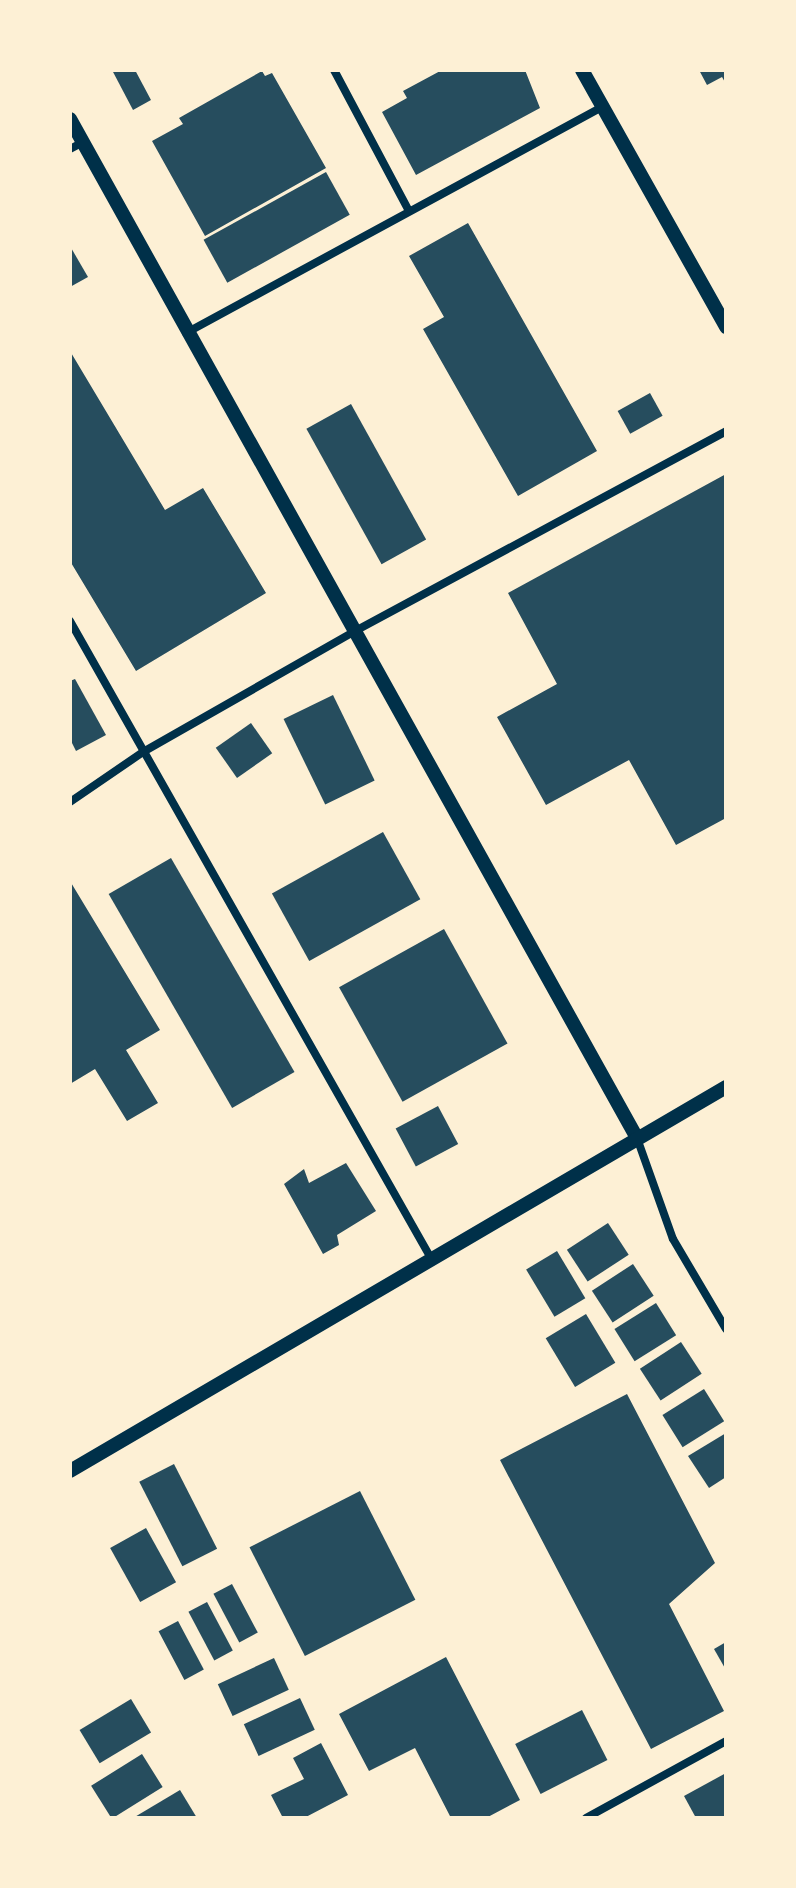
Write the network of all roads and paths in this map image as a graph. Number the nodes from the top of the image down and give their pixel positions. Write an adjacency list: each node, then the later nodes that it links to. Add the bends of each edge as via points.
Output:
1 (334, 70): 6 (street)
2 (582, 70): 3 (street)
3 (603, 107): 6 (street); 7 (street)
4 (70, 119): 5 (street)
5 (76, 145): 8 (street)
6 (408, 209): 8 (street)
7 (726, 327)
8 (186, 333): 11 (street)
9 (726, 431): 11 (street)
10 (70, 621): 12 (street)
11 (357, 630): 12 (street); 15 (street)
12 (143, 752): 13 (street); 16 (street)
13 (70, 802)
14 (726, 1087): 15 (street)
15 (637, 1138): 16 (street); 17 (street, via 673,1239)
16 (432, 1260): 18 (street)
17 (726, 1329)
18 (71, 1469)
19 (726, 1741): 20 (street)
20 (586, 1818)

